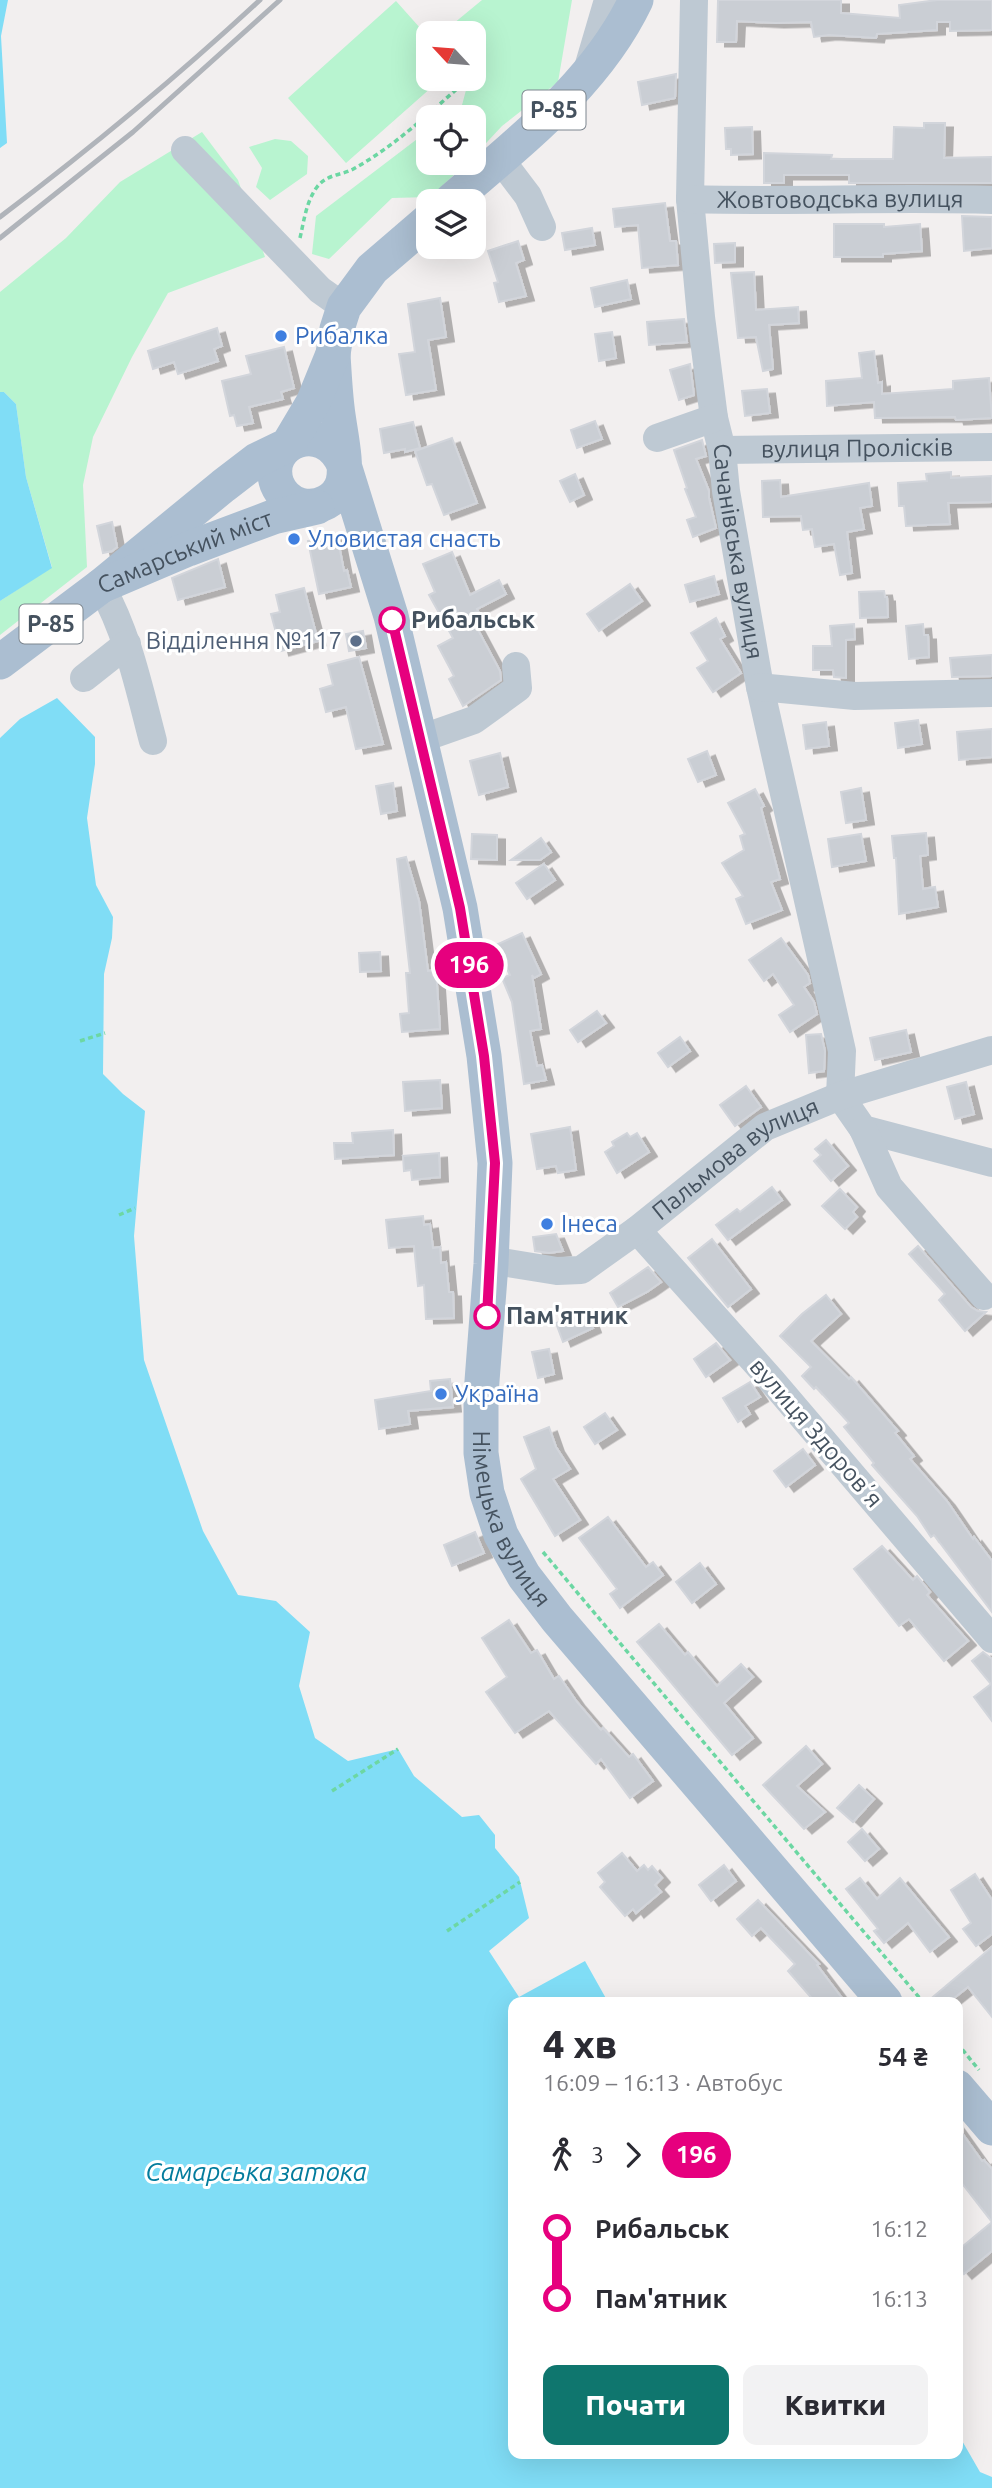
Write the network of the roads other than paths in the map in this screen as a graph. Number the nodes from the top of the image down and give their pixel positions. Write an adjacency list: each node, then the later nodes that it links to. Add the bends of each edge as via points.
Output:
1 (608, 0): 4 (street)
2 (636, 0): 4 (main road, Р-85)
3 (694, 0): 8 (street, Сачанівська вулиця)
4 (586, 75): 6 (main road, Р-85)
5 (185, 150): 12 (street, via 320,290)
6 (500, 159): 7 (main road, Р-85); 10 (street, via 528,196)
7 (465, 189)
8 (690, 199): 9 (street, Жовтоводська вулиця); 14 (street, Сачанівська вулиця)
9 (992, 200)
10 (542, 227)
11 (416, 231): 12 (main road, via 372,269)
12 (344, 307): 13 (main road)
13 (333, 354): 16 (main road, via 313,403); 19 (main road)
14 (714, 418): 15 (street); 18 (street, Сачанівська вулиця)
15 (657, 438)
16 (288, 445): 19 (main road, via 310,437 321,439 339,454); 20 (main road, via 276,463 278,485 291,501); 22 (main road, via 248,466)
17 (992, 447): 18 (street, вулиця Пролісків)
18 (722, 450): 27 (street, Сачанівська вулиця)
19 (344, 465): 20 (main road, Р-85, via 337,493); 21 (main road, Німецька вулиця)
20 (311, 507): 21 (main road, via 338,510); 22 (main road, Самарський міст / Р-85, via 232,532)
21 (362, 524): 29 (main road, Німецька вулиця, via 391,616)
22 (101, 586): 23 (street); 24 (main road, Самарський міст / Р-85)
23 (127, 644): 26 (street); 30 (street)
24 (0, 662)
25 (516, 666): 29 (street, via 518,688 474,720)
26 (84, 678)
27 (761, 687): 28 (street, via 855,696); 32 (street, Сачанівська вулиця, via 842,1051)
28 (992, 693)
29 (420, 739): 36 (main road, Німецька вулиця, via 460,908 484,1056 495,1163)
30 (153, 741)
31 (992, 1050): 32 (street, Пальмова вулиця)
32 (840, 1096): 33 (street); 35 (street, Пальмова вулиця, via 765,1127)
33 (863, 1129): 34 (street); 37 (street, via 889,1188)
34 (992, 1163)
35 (637, 1230): 36 (street, Пальмова вулиця, via 581,1270); 38 (street, вулиця Здоровʼя)
36 (491, 1264): 39 (main road, Німецька вулиця, via 481,1453 487,1493 501,1535 556,1619)
37 (985, 1296)
38 (992, 1639)
39 (881, 1997)
40 (970, 2081): 41 (main road)
41 (992, 2128)

